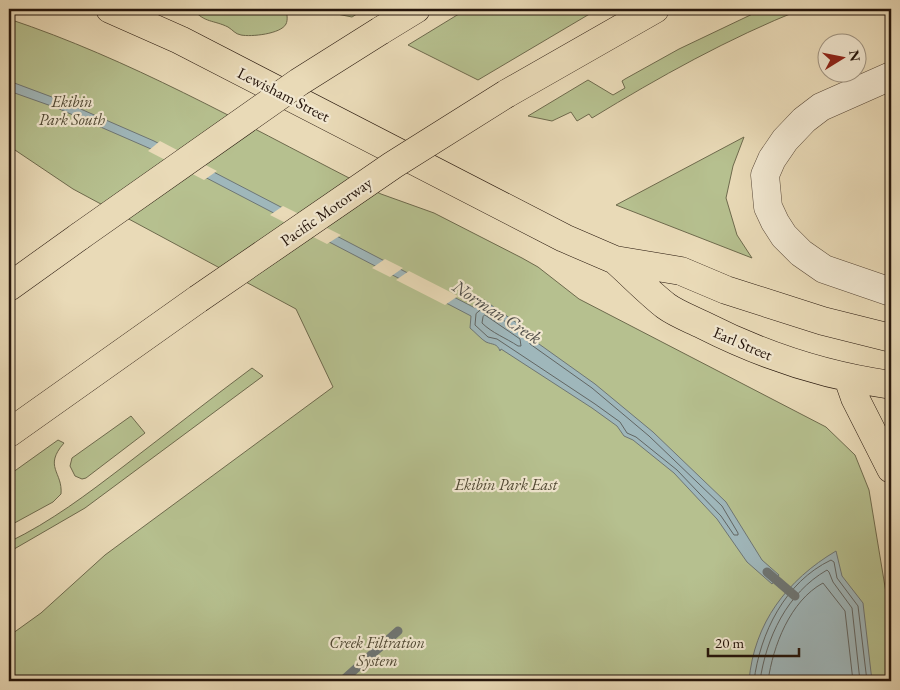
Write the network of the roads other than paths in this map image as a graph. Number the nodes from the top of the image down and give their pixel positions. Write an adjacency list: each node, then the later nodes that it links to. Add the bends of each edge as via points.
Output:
1 (110, 9): 5 (main road, Lewisham Street, via 180,40)
2 (416, 9): 7 (main road, bridge, via 299,82)
3 (655, 9): 12 (main road, Pacific Motorway, bridge, via 506,94 392,165)
4 (891, 76): 8 (street, via 821,107 804,120 785,140 765,175 768,207 784,236 801,253 824,269)
5 (457, 183): 6 (main road, Earl Street, via 564,238)
6 (615, 260): 9 (main road, Earl Street, via 680,271 726,290 823,321); 10 (main road, Earl Street, via 667,307 722,335 776,357)
7 (9, 286)
8 (891, 292)
9 (891, 338)
10 (848, 378): 11 (main road, Earl Street); 13 (main road)
11 (891, 385)
12 (9, 433)
13 (891, 469)

